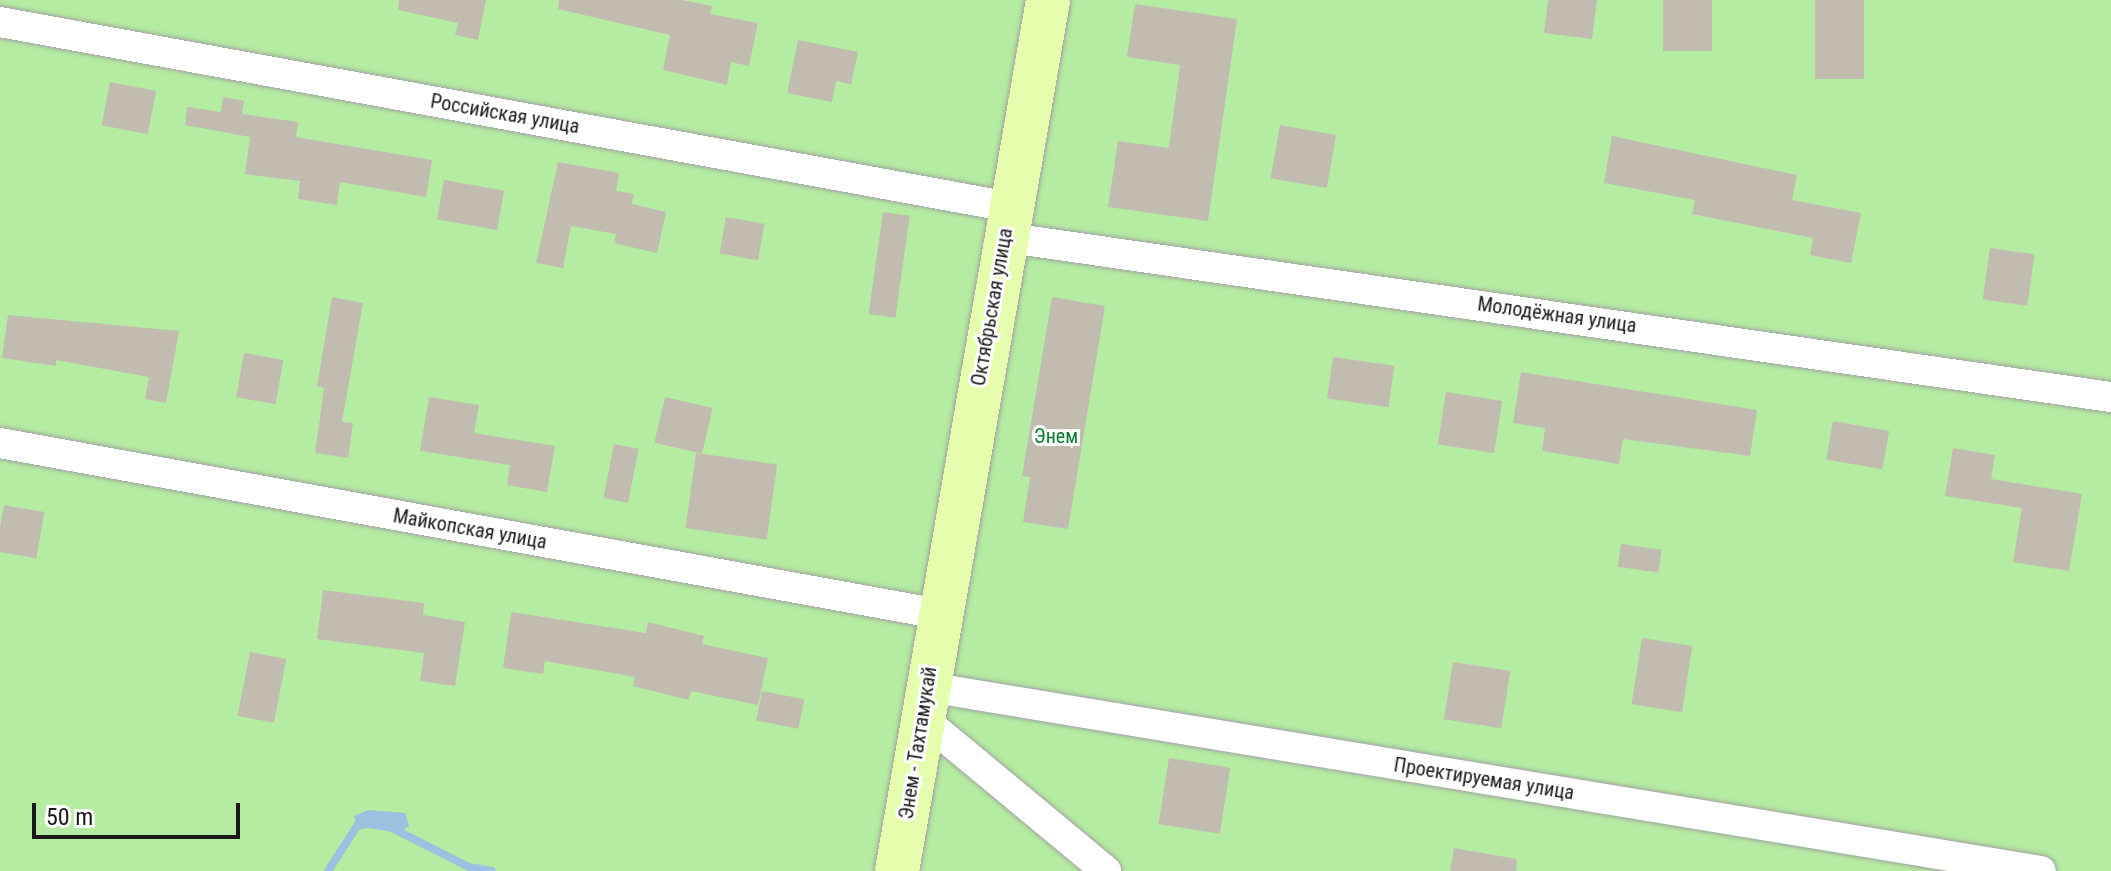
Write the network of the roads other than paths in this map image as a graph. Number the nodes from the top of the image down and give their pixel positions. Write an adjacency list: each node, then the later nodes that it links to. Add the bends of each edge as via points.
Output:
1 (1048, 0): 3 (main road, Октябрьская улица)
2 (0, 22): 3 (street, Российская улица)
3 (1007, 222): 4 (street, Молодёжная улица); 6 (main road, Октябрьская улица)
4 (2111, 397)
5 (0, 443): 6 (street, Майкопская улица)
6 (939, 614): 7 (main road, Энем - Тахтамукай)
7 (925, 703): 8 (main road, Энем - Тахтамукай); 9 (street); 10 (street, Проектируемая улица)
8 (897, 871)
9 (1106, 871)
10 (2041, 871)

